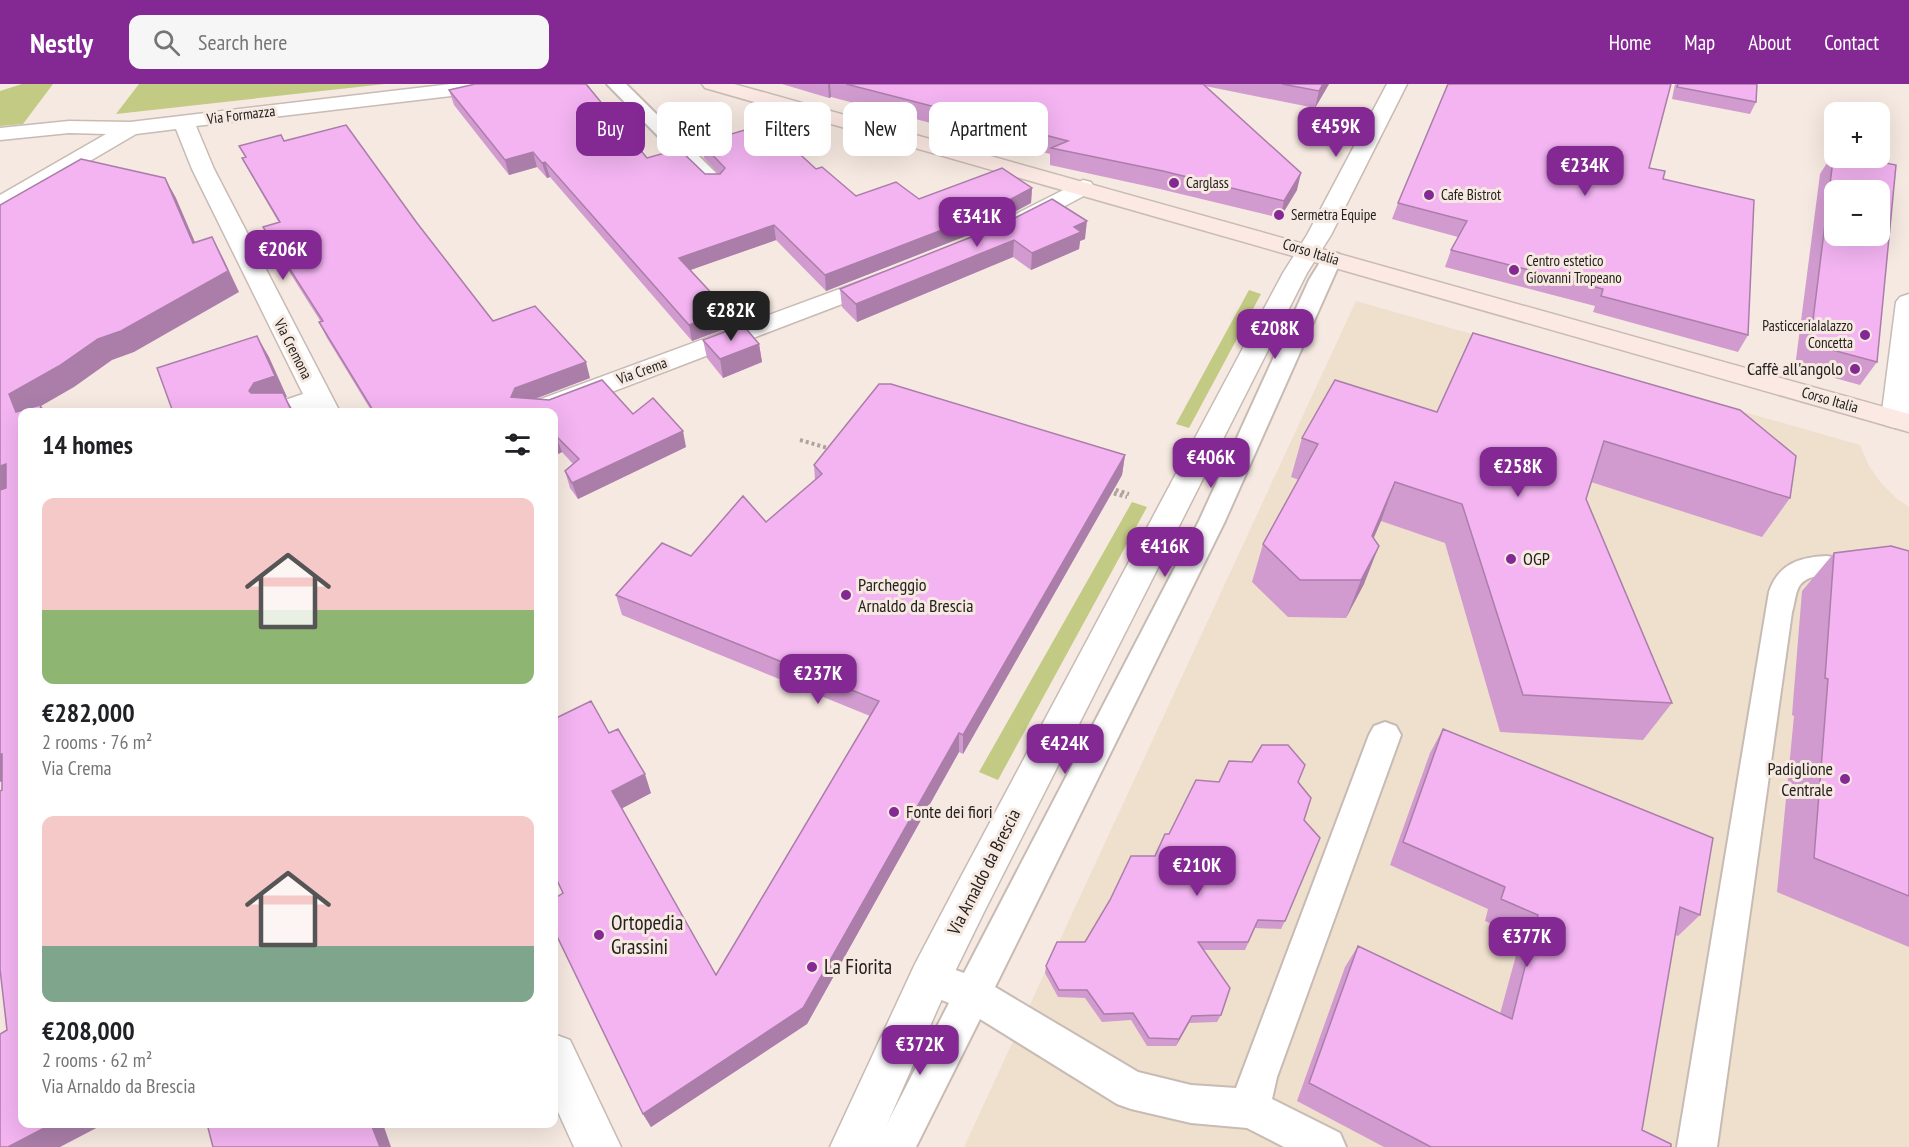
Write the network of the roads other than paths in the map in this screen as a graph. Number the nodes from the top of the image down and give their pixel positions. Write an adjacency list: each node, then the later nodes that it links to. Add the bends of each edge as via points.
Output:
1 (502, 84): 5 (street, Via Formazza)
2 (616, 84): 8 (lane)
3 (712, 84): 9 (street, Corso Italia)
4 (1397, 84): 12 (street, Via Arnaldo da Brescia)
5 (184, 122): 6 (street, Via Formazza); 16 (street, Via Cremona, via 204,170)
6 (131, 128): 7 (street); 10 (street, Via Formazza)
7 (0, 134)
8 (715, 183)
9 (1083, 187): 11 (street); 12 (street, Corso Italia)
10 (0, 204)
11 (1000, 232)
12 (1321, 255): 19 (street, Corso Italia); 22 (street, Via Arnaldo da Brescia, via 1295,273); 23 (lane, via 1320,280 1212,521)
13 (901, 272): 18 (street, Via Crema)
14 (1909, 302): 15 (street)
15 (1906, 355): 19 (street)
16 (322, 405): 17 (street)
17 (303, 408)
18 (543, 408)
19 (1902, 421)
20 (1909, 588): 30 (lane, via 1851,569 1828,566 1812,567 1787,580 1778,612)
21 (1385, 735): 25 (lane, via 1258,1077)
22 (930, 978): 23 (lane); 27 (street, Via Arnaldo da Brescia)
23 (972, 994): 25 (lane, via 1131,1090 1191,1104); 28 (lane)
24 (558, 1064): 26 (street)
25 (1250, 1109): 29 (lane)
26 (598, 1147)
27 (854, 1147)
28 (895, 1147)
29 (1326, 1147)
30 (1697, 1147)

